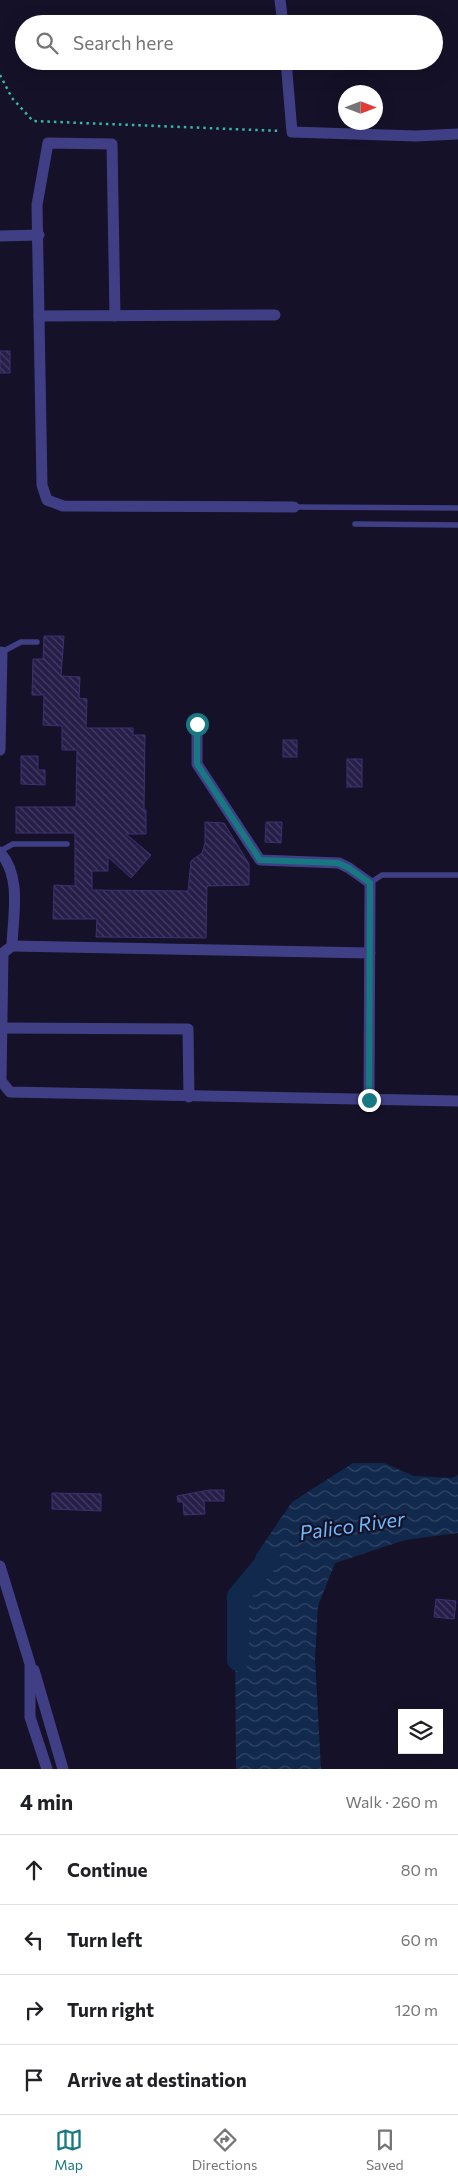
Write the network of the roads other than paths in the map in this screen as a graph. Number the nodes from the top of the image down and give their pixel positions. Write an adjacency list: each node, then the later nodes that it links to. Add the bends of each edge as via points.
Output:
1 (280, 0): 2 (street)
2 (282, 15)
3 (287, 70): 4 (street, via 292,132 416,136)
4 (458, 134)
5 (39, 235): 6 (street); 8 (street); 9 (street, via 37,204 48,143 112,144)
6 (0, 236)
7 (275, 315): 9 (street)
8 (39, 316): 9 (street); 10 (street, via 42,485 47,500 63,506)
9 (115, 316)
10 (294, 507): 11 (lane)
11 (458, 508)
12 (355, 524): 13 (lane)
13 (458, 525)
14 (37, 642): 15 (lane, via 21,642)
15 (2, 652): 17 (street)
16 (197, 724): 21 (street, via 197,764 260,860 338,863)
17 (0, 750)
18 (67, 844): 19 (lane, via 13,844)
19 (0, 852): 22 (street, via 9,863 14,881)
20 (458, 875): 21 (lane, via 382,875)
21 (370, 883): 23 (street)
22 (12, 946): 23 (street); 24 (street, via 4,953)
23 (370, 953): 27 (street)
24 (2, 1028): 25 (street); 26 (street, via 188,1030)
25 (0, 1081): 26 (street, via 10,1092)
26 (189, 1097): 27 (street)
27 (369, 1100): 28 (street)
28 (458, 1101)
29 (0, 1566): 30 (street)
30 (30, 1664): 31 (street, via 30,1717); 32 (street)
31 (47, 1769)
32 (63, 1769)

